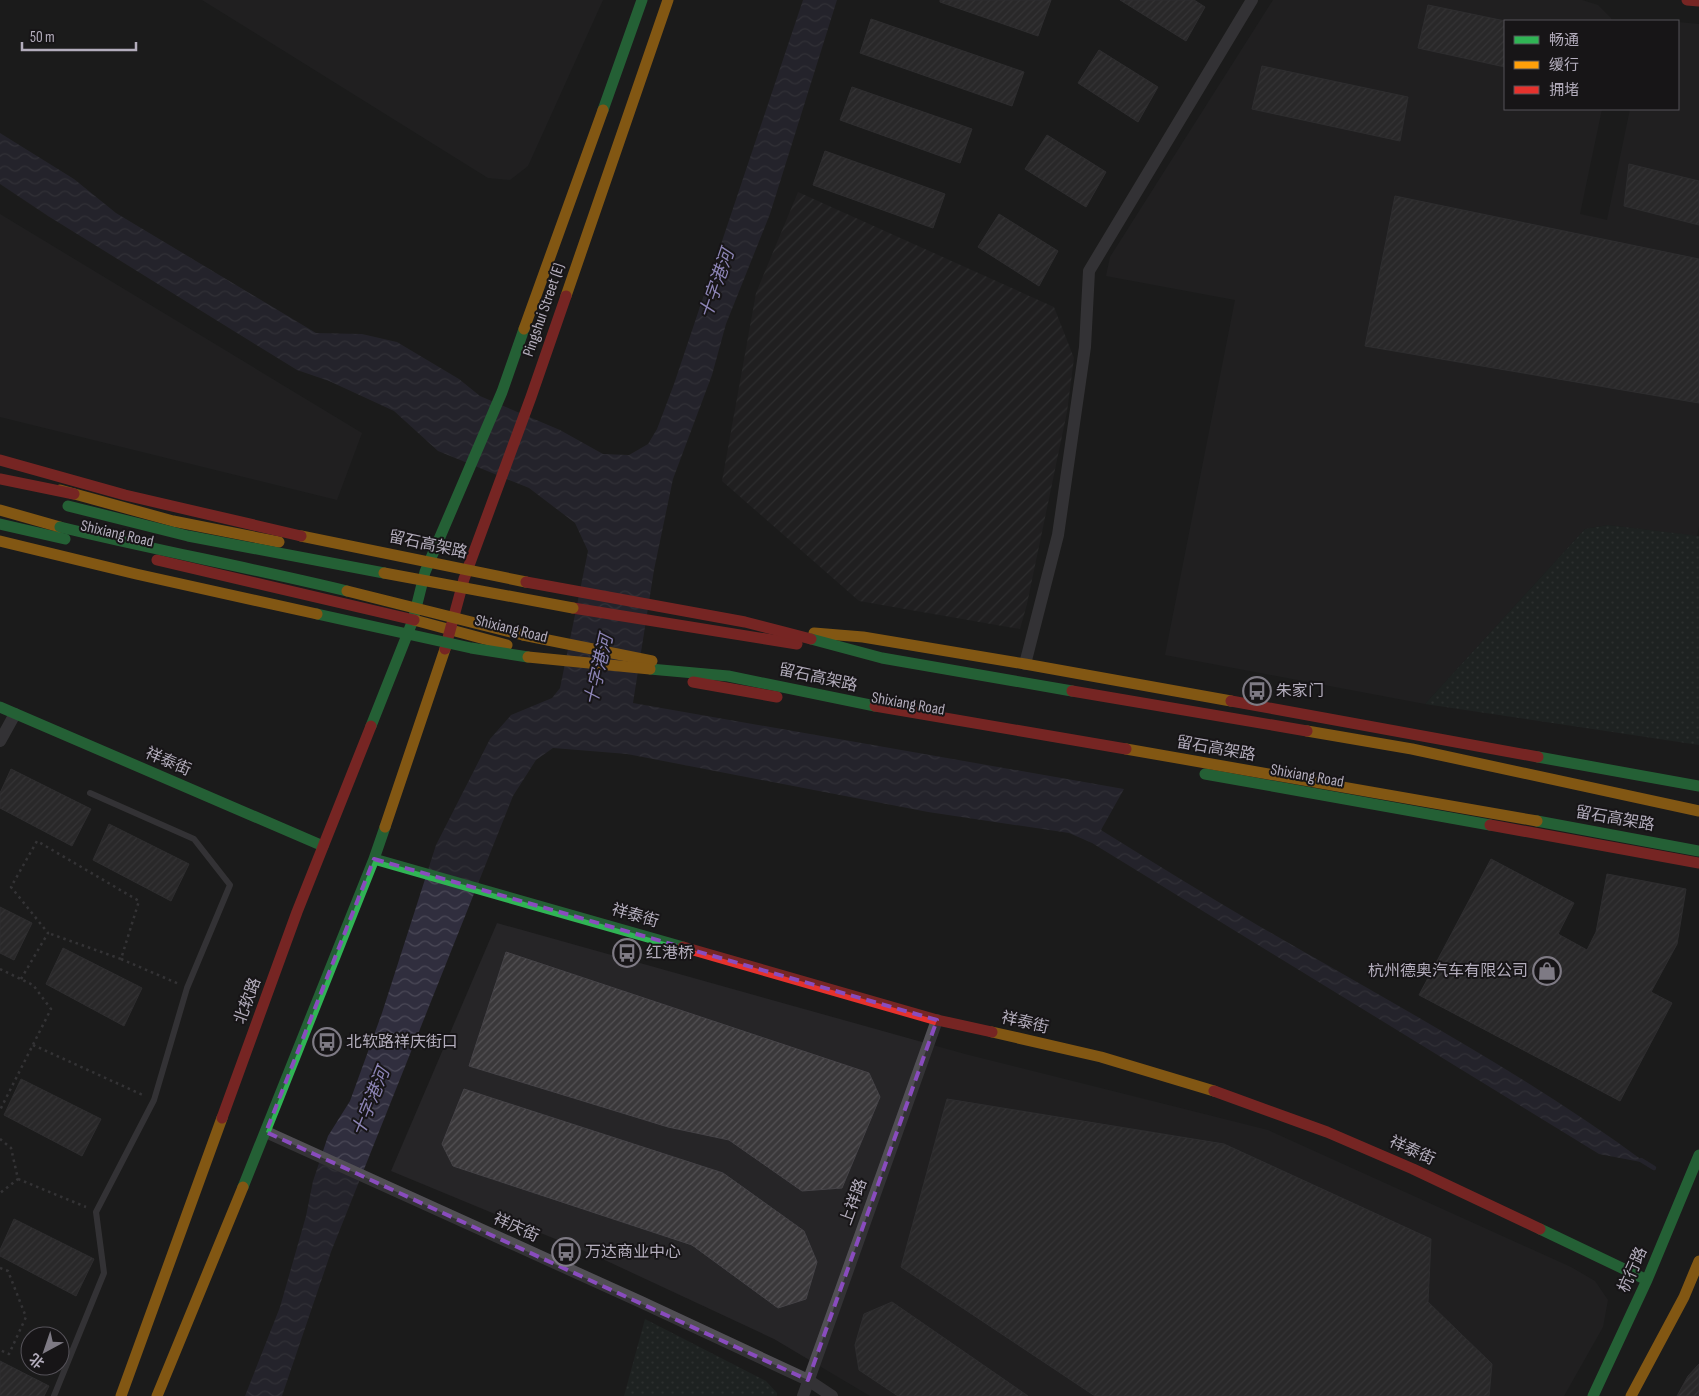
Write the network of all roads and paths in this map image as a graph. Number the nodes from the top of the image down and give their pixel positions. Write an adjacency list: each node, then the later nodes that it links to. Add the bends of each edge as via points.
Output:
1 (642, 0): 14 (main road, Pingshui Street (E), via 502,392)
2 (668, 0): 15 (main road, Pingshui Street (E))
3 (1252, 0): 19 (street, via 1089,271 1085,347 1058,535)
4 (1687, 0): 5 (main road)
5 (1699, 1)
6 (0, 460): 18 (main road, 留石高架路, bridge, via 125,495 279,531 521,581 745,622)
7 (0, 473): 10 (main road, Shixiang Road)
8 (0, 479): 10 (main road)
9 (0, 488): 18 (main road, 留石高架路, bridge, via 188,536 573,608)
10 (74, 494): 14 (main road, Shixiang Road, via 173,521)
11 (0, 510): 20 (main road, 留石高架路, bridge, via 60,527 269,572 524,635)
12 (1, 524): 16 (main road, Shixiang Road)
13 (0, 541): 20 (main road, 留石高架路, bridge, via 471,648 521,656)
14 (425, 572): 15 (main road, Shixiang Road); 16 (main road, Pingshui Street (E))
15 (464, 579): 17 (main road, Pingshui Street (E)); 19 (main road, Shixiang Road, via 741,628 862,637)
16 (412, 620): 17 (main road, Shixiang Road); 27 (main road, 北软路)
17 (451, 630): 29 (main road); 30 (main road, Shixiang Road, bridge, via 552,656)
18 (882, 658): 26 (main road, 留石高架路, bridge, via 1412,749)
19 (1026, 664): 24 (main road, Shixiang Road)
20 (728, 676): 28 (main road, 留石高架路, via 862,704)
21 (0, 707): 22 (main road, 祥泰街)
22 (16, 714): 23 (street); 27 (main road, 祥泰街)
23 (0, 741)
24 (1699, 786)
25 (90, 794): 35 (lane, via 194,839 230,885)
26 (1699, 811)
27 (323, 846): 52 (main road, 北软路)
28 (1699, 851)
29 (374, 859): 36 (main road, 祥泰街); 40 (main road)
30 (1699, 863)
31 (48, 933): 32 (path); 32 (path, via 11,887 37,841 138,901); 34 (path)
32 (121, 959): 35 (path)
33 (0, 969): 34 (path)
34 (21, 978): 37 (path, via 33,984 51,1009)
35 (187, 988): 38 (lane)
36 (937, 1020): 48 (main road, 祥泰街, via 1101,1057 1228,1095 1413,1169); 50 (street, 上祥路)
37 (33, 1045): 38 (path); 39 (path)
38 (154, 1100): 45 (lane)
39 (0, 1110)
40 (266, 1132): 50 (street, 祥庆街); 53 (main road)
41 (0, 1139): 43 (path, via 10,1148)
42 (1699, 1155): 48 (main road, 杭行路)
43 (18, 1179): 44 (path); 45 (path)
44 (0, 1193)
45 (96, 1212): 51 (lane, via 104,1273)
46 (1699, 1261): 57 (main road, via 1688,1300)
47 (0, 1268): 49 (path, via 8,1271 26,1317 9,1354)
48 (1647, 1280): 56 (main road, 杭行路)
49 (0, 1350)
50 (808, 1380): 54 (street, 上祥路); 55 (street, 祥庆街)
51 (54, 1396)
52 (121, 1396)
53 (157, 1396)
54 (803, 1396)
55 (832, 1396)
56 (1592, 1396)
57 (1631, 1396)

